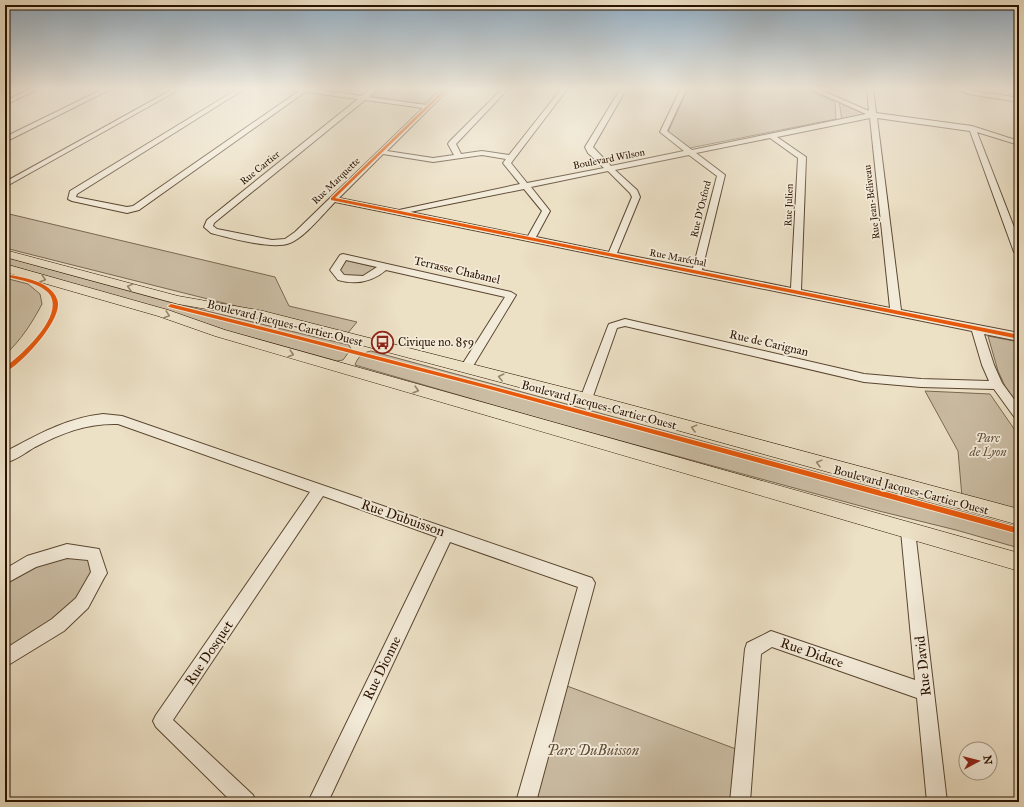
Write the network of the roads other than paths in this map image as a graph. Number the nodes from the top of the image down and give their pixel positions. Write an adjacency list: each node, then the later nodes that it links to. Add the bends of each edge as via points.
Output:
1 (34, 126): 16 (street)
2 (111, 126): 23 (street)
3 (182, 126): 4 (street, via 73,193 72,199 127,210 136,208)
4 (254, 126)
5 (330, 126): 27 (street, Rue Cartier, via 210,222 208,227 214,231)
6 (408, 126): 18 (street, Rue Marquette)
7 (470, 126): 20 (street, via 452,144)
8 (536, 126): 21 (street)
9 (602, 126): 22 (street, via 589,147)
10 (666, 126): 19 (street, Rue D'Oxford, via 663,132)
11 (807, 126): 15 (street, Boulevard Wilson)
12 (874, 126): 36 (street, Rue Jean-Béliveau)
13 (953, 126): 14 (street)
14 (972, 128): 17 (street); 29 (street)
15 (770, 136): 19 (street, Boulevard Wilson); 35 (street, Rue Julien, via 802,157)
16 (5, 140)
17 (1019, 143)
18 (382, 152): 20 (street, via 433,160); 25 (street, Rue Marquette)
19 (690, 153): 22 (street, Boulevard Wilson); 34 (street, Rue D'Oxford, via 722,175)
20 (458, 156): 21 (street, via 482,153)
21 (511, 158): 24 (street, via 507,163)
22 (610, 169): 24 (street, Boulevard Wilson); 31 (street, via 636,197)
23 (7, 182)
24 (527, 186): 26 (street, Boulevard Wilson); 28 (street, via 546,211)
25 (332, 199): 26 (street, Rue Maréchal); 27 (street, Rue Marquette, via 298,234 287,240 272,243)
26 (397, 212): 28 (street, Rue Maréchal)
27 (244, 238)
28 (531, 239): 31 (street, Rue Maréchal)
29 (1019, 252)
30 (5, 254): 39 (main road, Boulevard Jacques-Cartier Ouest, one-way to 30, via 263,315 178,300)
31 (612, 255): 34 (street, Rue Maréchal)
32 (384, 266): 39 (street, Terrasse Chabanel, via 511,295)
33 (5, 268): 46 (main road, Boulevard Jacques-Cartier Ouest, one-way to 46, via 163,313 249,342)
34 (696, 272): 35 (street, Rue Maréchal)
35 (796, 292): 36 (street, Rue Maréchal)
36 (896, 312): 37 (street, Rue Maréchal)
37 (977, 329): 38 (street, Rue Maréchal); 40 (street, via 988,365)
38 (1019, 337)
39 (466, 368): 41 (main road, Boulevard Jacques-Cartier Ouest, one-way to 39)
40 (998, 385): 41 (street, Rue de Carignan, via 864,378 625,322 613,326); 42 (street)
41 (586, 399): 45 (main road, Boulevard Jacques-Cartier Ouest, one-way to 41)
42 (1019, 415)
43 (5, 458): 44 (street, Rue Dubuisson, via 66,426 84,421 118,419)
44 (320, 490): 47 (street, Rue Dubuisson); 52 (street, Rue Dosquet, via 162,721)
45 (1019, 517)
46 (908, 531): 48 (main road, Boulevard Jacques-Cartier Ouest); 51 (street, Rue David)
47 (446, 534): 53 (street, Rue Dionne); 54 (street, Rue Dubuisson, via 588,583)
48 (1019, 562)
49 (5, 577): 50 (street, via 32,561 68,551 94,554 99,573 82,603 58,625)
50 (5, 659)
51 (925, 692): 55 (street, Rue Didace, via 771,639 753,649); 56 (street, Rue David)
52 (246, 802)
53 (318, 802)
54 (526, 802)
55 (740, 802)
56 (937, 802)

